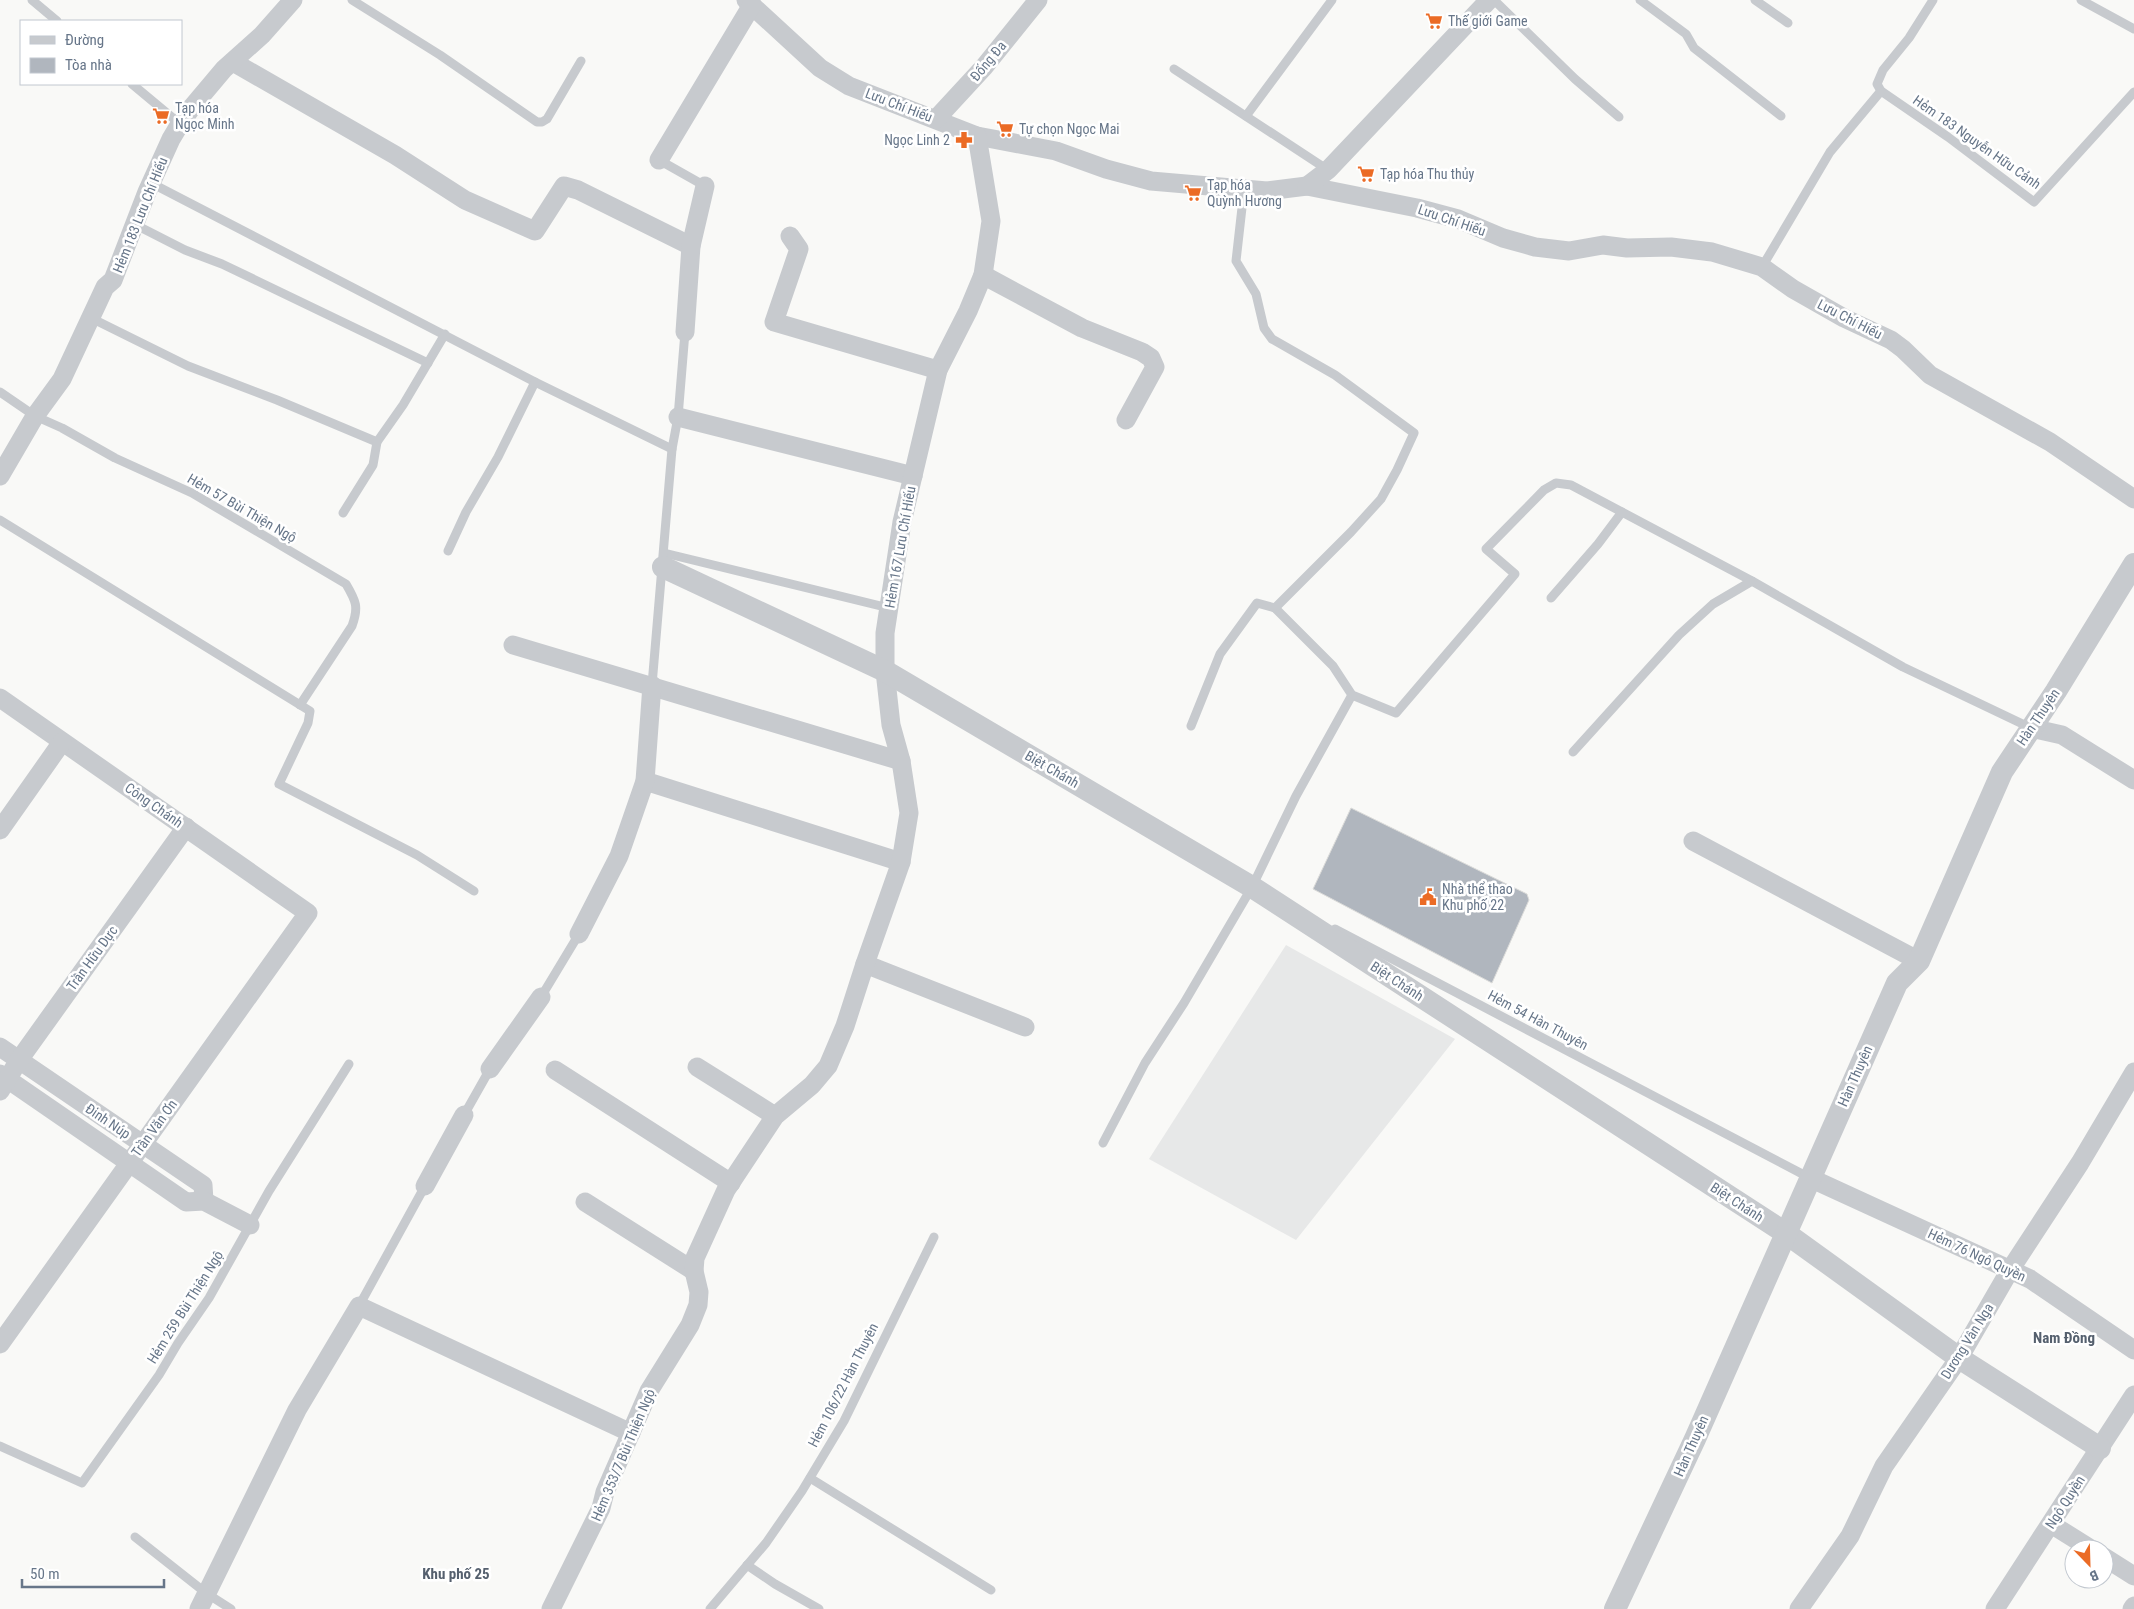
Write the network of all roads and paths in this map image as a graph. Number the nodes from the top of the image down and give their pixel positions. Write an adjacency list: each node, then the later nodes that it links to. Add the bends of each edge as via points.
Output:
1 (32, 0): 13 (lane)
2 (293, 0): 17 (street, Hẻm 183 Lưu Chí Hiếu, via 262,36)
3 (352, 0): 16 (lane, via 537,122 547,119)
4 (1038, 0): 25 (street, Đống Đa, via 984,67)
5 (1332, 0): 22 (lane)
6 (1489, 0): 29 (street)
7 (1494, 0): 23 (lane, via 1575,79)
8 (1640, 0): 24 (lane, via 1686,34 1694,48)
9 (1755, 0): 14 (lane)
10 (1933, 0): 20 (lane, via 1880,76 1877,84)
11 (2081, 0): 15 (lane)
12 (749, 3): 25 (street, Lưu Chí Hiếu, via 833,77); 28 (street)
13 (56, 20)
14 (1788, 23)
15 (2134, 29)
16 (581, 61)
17 (233, 62): 26 (street, Hẻm 183 Lưu Chí Hiếu); 36 (street, via 395,155 465,200 535,232 564,186)
18 (1174, 69): 22 (lane)
19 (133, 85): 26 (lane)
20 (1881, 92): 21 (lane, Hẻm 183 Nguyễn Hữu Cảnh, via 1948,136 2034,202); 37 (lane, via 1830,152)
21 (2134, 92)
22 (1246, 116): 29 (lane)
23 (1619, 116)
24 (1781, 116)
25 (936, 119): 27 (street, Lưu Chí Hiếu)
26 (180, 124): 30 (street, Hẻm 183 Lưu Chí Hiếu)
27 (977, 136): 33 (street, Lưu Chí Hiếu, via 1056,151 1151,181); 38 (street, Hẻm 167 Lưu Chí Hiếu, via 992,221)
28 (659, 160): 31 (lane)
29 (1328, 170): 32 (street)
30 (152, 183): 34 (street, Hẻm 183 Lưu Chí Hiếu); 41 (lane)
31 (705, 186): 36 (street)
32 (1308, 186): 33 (street, Lưu Chí Hiếu); 37 (street, Lưu Chí Hiếu, via 1458,219 1535,247 1569,251 1604,245 1671,247 1712,252)
33 (1244, 190): 63 (lane, via 1236,261 1256,294 1264,328 1272,339 1335,375 1414,433 1381,499)
34 (134, 224): 39 (street, Hẻm 183 Lưu Chí Hiếu, via 118,270); 42 (lane)
35 (790, 236): 43 (street, via 799,249 774,322)
36 (691, 246): 40 (street)
37 (1762, 267): 53 (street, Lưu Chí Hiếu, via 1793,289 1890,340 1930,375 2050,442)
38 (983, 275): 43 (street, Hẻm 167 Lưu Chí Hiếu); 48 (street, via 1074,324 1151,358 1155,367)
39 (91, 318): 46 (street, Hẻm 183 Lưu Chí Hiếu, via 62,378); 49 (lane, via 188,366)
40 (685, 332): 47 (lane)
41 (445, 334): 42 (lane); 44 (lane)
42 (428, 363): 49 (lane)
43 (938, 370): 52 (street, Hẻm 167 Lưu Chí Hiếu)
44 (535, 382): 50 (lane); 57 (lane)
45 (0, 392): 46 (lane, Hẻm 57 Bùi Thiện Ngộ)
46 (35, 416): 51 (street, Hẻm 183 Lưu Chí Hiếu); 69 (lane, Hẻm 57 Bùi Thiện Ngộ, via 192,493 346,584 355,599 357,613 352,626)
47 (678, 417): 50 (lane); 52 (street)
48 (1126, 420)
49 (377, 442): 55 (lane, via 373,465)
50 (672, 449): 58 (lane)
51 (0, 476)
52 (913, 476): 62 (street, Hẻm 167 Lưu Chí Hiếu, via 902,522)
53 (2134, 499)
54 (1622, 512): 60 (lane); 61 (lane); 67 (lane, via 1571,485 1556,483 1544,490 1486,549 1516,574 1396,713)
55 (343, 513)
56 (0, 520): 69 (lane)
57 (448, 551)
58 (664, 560): 62 (lane); 65 (street, Biệt Chánh); 66 (lane)
59 (2134, 564): 71 (street, Hàn Thuyên)
60 (1752, 582): 71 (lane, via 1903,667); 73 (lane, via 1713,604 1679,635)
61 (1551, 598)
62 (889, 608): 65 (street, Hẻm 167 Lưu Chí Hiếu)
63 (1276, 608): 67 (lane, via 1333,666); 70 (lane, via 1257,603 1220,654)
64 (513, 644): 66 (street)
65 (885, 671): 74 (street, Hẻm 167 Lưu Chí Hiếu, via 891,725); 81 (street, Biệt Chánh)
66 (652, 685): 74 (street); 76 (street)
67 (1352, 695): 81 (lane, via 1296,796)
68 (0, 698): 72 (street, Công Chánh)
69 (300, 705): 82 (lane, via 310,711 308,723 279,784 417,855)
70 (1191, 726)
71 (2031, 728): 75 (street, via 2062,735); 85 (street, Hàn Thuyên, via 2002,772)
72 (62, 742): 77 (street, Công Chánh); 78 (street)
73 (1573, 752)
74 (901, 761): 80 (street, Hẻm 167 Lưu Chí Hiếu, via 910,812)
75 (2134, 780)
76 (645, 781): 80 (street); 84 (street, via 619,856)
77 (186, 828): 83 (street, Công Chánh); 90 (street, Trần Hữu Dực)
78 (0, 830)
79 (1693, 841): 85 (street)
80 (901, 862): 86 (street, Hẻm 167 Lưu Chí Hiếu)
81 (1252, 888): 99 (lane, via 1145,1063); 102 (lane, Hẻm 54 Hàn Thuyên); 108 (street, Biệt Chánh)
82 (474, 891)
83 (308, 913): 100 (street, Trần Văn Ơn)
84 (579, 934): 87 (lane)
85 (1919, 961): 102 (street, Hàn Thuyên, via 1897,983)
86 (865, 964): 88 (street); 98 (street, Hẻm 353/7 Bùi Thiện Ngộ, via 828,1066 812,1085)
87 (540, 997): 93 (street)
88 (1025, 1027)
89 (0, 1047): 90 (street, Đinh Núp)
90 (19, 1060): 96 (street, Trần Hữu Dực); 100 (street, Đinh Núp)
91 (349, 1064): 107 (lane, Hẻm 259 Bùi Thiện Ngộ)
92 (697, 1068): 98 (street)
93 (490, 1069): 97 (lane)
94 (555, 1070): 103 (street)
95 (2134, 1072): 110 (street, Dương Vân Nga, via 2080,1163)
96 (3, 1081): 101 (street, Đinh Núp)
97 (464, 1116): 104 (street)
98 (775, 1116): 103 (street, Hẻm 353/7 Bùi Thiện Ngộ)
99 (1103, 1143)
100 (143, 1144): 101 (street, Trần Văn Ơn); 105 (street, Đinh Núp, via 203,1185)
101 (128, 1164): 105 (street, Đinh Núp, via 186,1202); 113 (street, Trần Văn Ơn)
102 (1810, 1178): 108 (street, Hàn Thuyên); 110 (street, Hẻm 76 Ngô Quyền)
103 (731, 1183): 111 (street, Hẻm 353/7 Bùi Thiện Ngộ, via 700,1244)
104 (425, 1186): 112 (lane)
105 (204, 1201): 107 (street, Đinh Núp)
106 (585, 1202): 111 (street)
107 (250, 1225): 118 (lane, Hẻm 259 Bùi Thiện Ngộ, via 209,1298 159,1375 82,1483)
108 (1787, 1234): 115 (street, Biệt Chánh); 133 (street, Hàn Thuyên)
109 (934, 1238): 120 (lane, Hẻm 106/22 Hàn Thuyên, via 844,1421)
110 (2010, 1270): 114 (street, Hẻm 76 Ngô Quyền, via 2030,1279); 115 (street, Dương Vân Nga)
111 (694, 1271): 117 (street, Hẻm 353/7 Bùi Thiện Ngộ, via 699,1292 690,1326 649,1391)
112 (359, 1306): 117 (street); 128 (street, via 297,1410)
113 (0, 1344)
114 (2134, 1350)
115 (1959, 1358): 119 (street, Biệt Chánh); 134 (street, Dương Vân Nga, via 1884,1466 1850,1536)
116 (2134, 1395): 119 (street, Ngô Quyền)
117 (631, 1433): 130 (street, Hẻm 353/7 Bùi Thiện Ngộ, via 601,1508)
118 (0, 1446)
119 (2100, 1448): 121 (street, Ngô Quyền)
120 (810, 1478): 125 (lane, Hẻm 106/22 Hàn Thuyên); 127 (lane)
121 (2051, 1524): 123 (street); 135 (street, Ngô Quyền)
122 (136, 1538): 128 (lane)
123 (2075, 1539)
124 (2114, 1563): 126 (street)
125 (747, 1565): 131 (lane, Hẻm 106/22 Hàn Thuyên); 132 (lane)
126 (2134, 1576)
127 (991, 1590)
128 (202, 1601): 129 (lane)
129 (231, 1609)
130 (551, 1609)
131 (710, 1609)
132 (819, 1609)
133 (1615, 1609)
134 (1798, 1609)
135 (1995, 1609)

